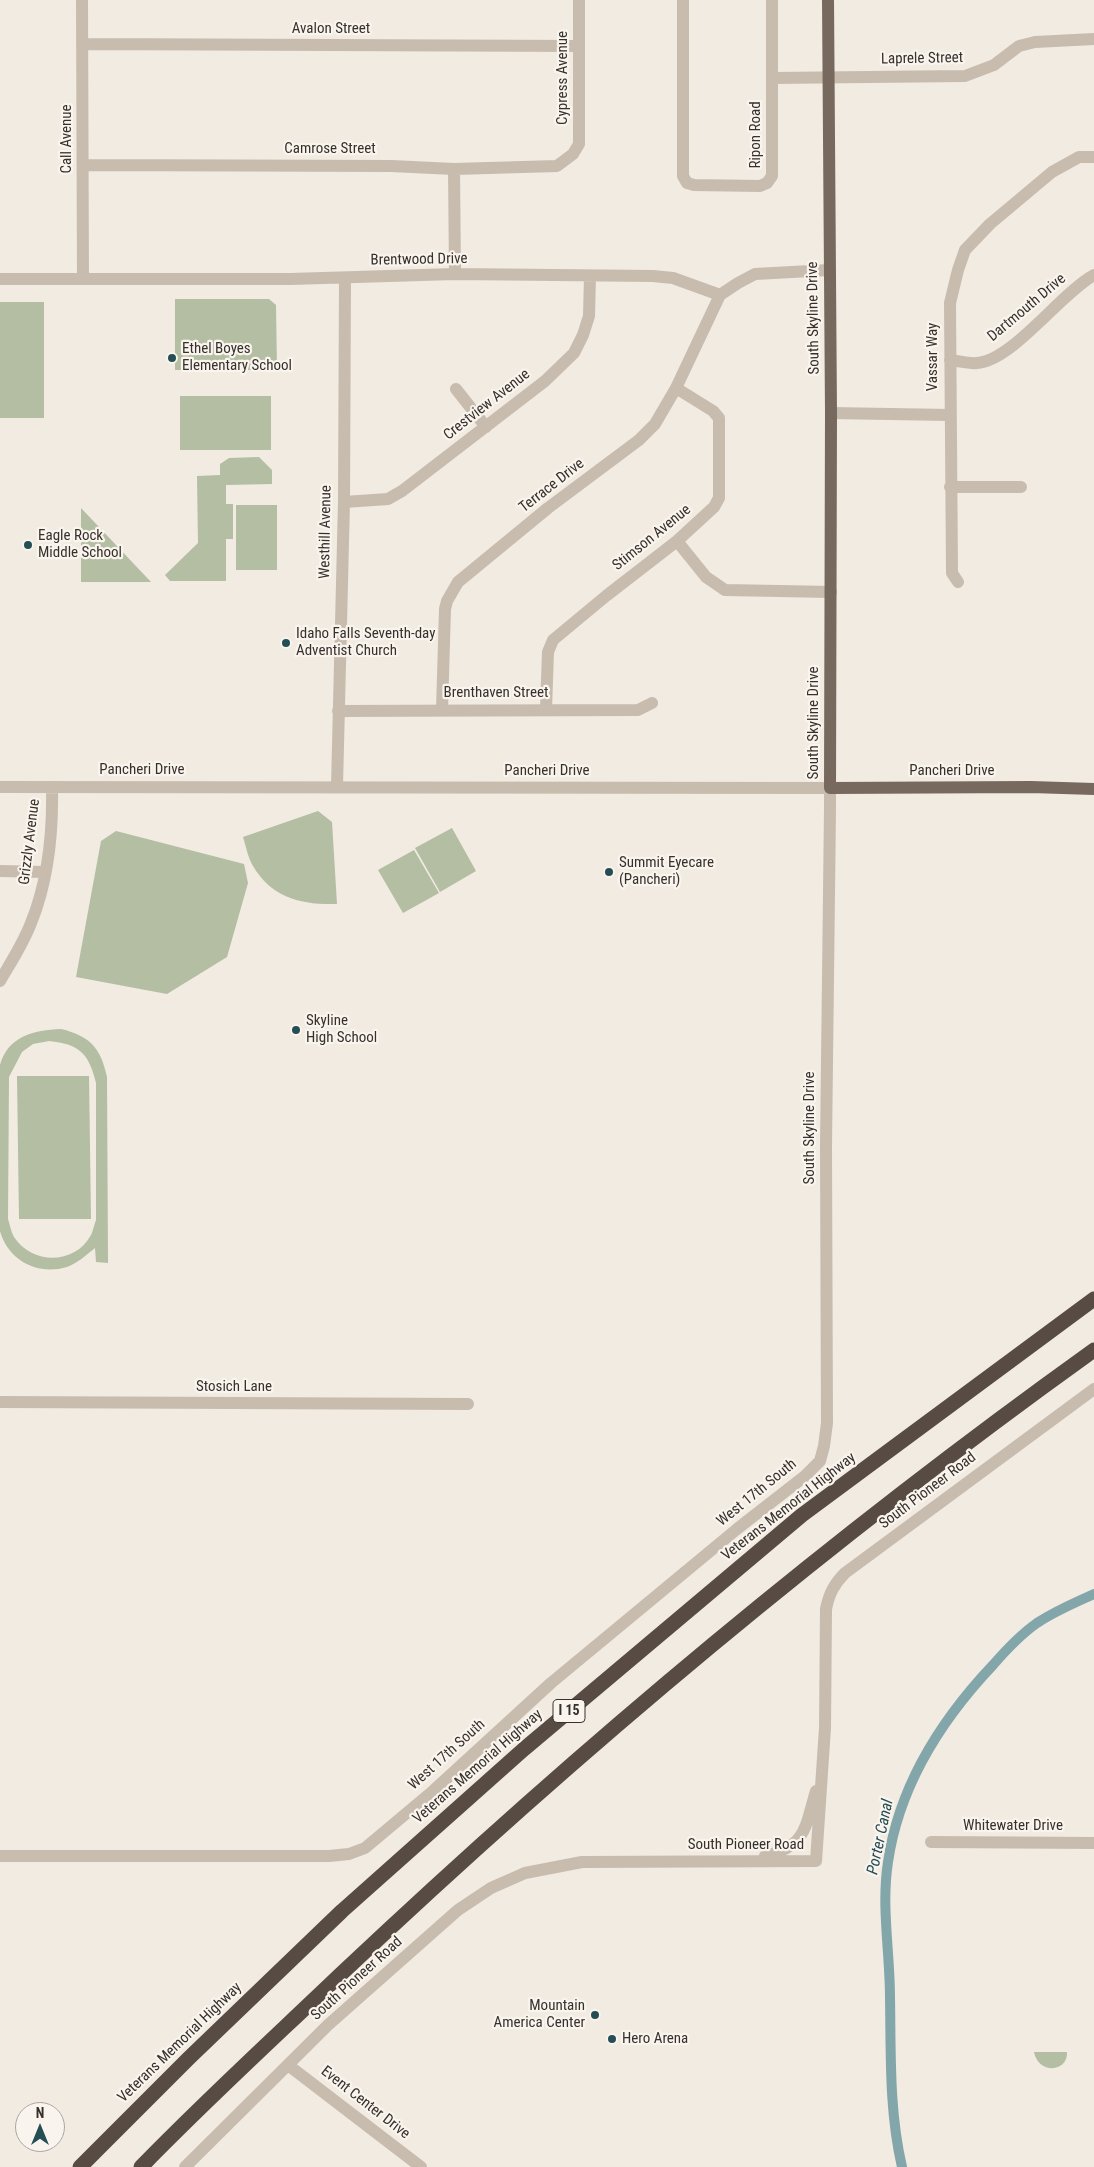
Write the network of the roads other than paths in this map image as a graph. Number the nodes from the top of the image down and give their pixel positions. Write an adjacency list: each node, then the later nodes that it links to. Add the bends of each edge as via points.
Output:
1 (82, 0): 7 (street, Call Avenue)
2 (579, 0): 8 (street, Cypress Avenue)
3 (683, 0): 10 (street, Ripon Road, via 683,176 687,183 703,186 760,186 767,183 772,176)
4 (772, 0): 10 (street, Ripon Road)
5 (828, 0): 9 (main road, South Skyline Drive)
6 (1094, 40): 9 (street, Laprele Street, via 1034,42 1019,46 994,65 966,76)
7 (82, 44): 8 (street, Avalon Street); 13 (street, Call Avenue)
8 (579, 46): 11 (street, Cypress Avenue, via 579,144)
9 (828, 77): 10 (street, Laprele Street); 15 (main road, South Skyline Drive)
10 (772, 78)
11 (573, 155): 14 (street, Camrose Street, via 557,166)
12 (1094, 157): 23 (street, Vassar Way, via 1078,157 1052,172 990,224 965,250 950,303)
13 (83, 165): 14 (street, Camrose Street); 21 (street, Call Avenue)
14 (454, 168): 16 (street)
15 (829, 270): 22 (street, via 755,274); 26 (main road, South Skyline Drive)
16 (455, 274): 18 (street, Brentwood Drive); 19 (street, Brentwood Drive)
17 (1094, 275): 23 (street, Dartmouth Drive, via 1066,296 1006,352 986,362)
18 (590, 276): 22 (street, Brentwood Drive, via 673,278); 28 (street, Crestview Avenue, via 589,316 574,353 545,381)
19 (345, 278): 21 (street, Brentwood Drive); 31 (street, Westhill Avenue)
20 (0, 279): 21 (street, Brentwood Drive)
21 (83, 279)
22 (720, 295): 24 (street, Terrace Drive)
23 (950, 360): 27 (street, Vassar Way)
24 (676, 388): 32 (street, Stimson Avenue, via 719,418 719,498 714,507); 37 (street, Terrace Drive, via 655,424 639,440 548,508 458,582 445,609)
25 (456, 389): 28 (street)
26 (831, 413): 27 (street); 34 (main road, South Skyline Drive)
27 (949, 415): 29 (street, Vassar Way)
28 (486, 427): 31 (street, Crestview Avenue, via 388,499)
29 (950, 487): 30 (street); 33 (street, Vassar Way, via 952,573)
30 (1021, 487)
31 (344, 502): 38 (street, Westhill Avenue)
32 (678, 541): 34 (street, via 706,577 724,590); 36 (street, Stimson Avenue, via 554,640 548,652)
33 (958, 582)
34 (831, 592): 42 (main road, South Skyline Drive)
35 (652, 703): 36 (street, Brenthaven Street, via 638,710)
36 (546, 709): 37 (street, Brenthaven Street)
37 (442, 710): 38 (street, Brenthaven Street)
38 (338, 711): 39 (street, Westhill Avenue)
39 (337, 786): 41 (street, Pancheri Drive); 42 (street, Pancheri Drive)
40 (0, 787): 41 (street, Pancheri Drive)
41 (52, 787): 45 (street, Grizzly Avenue)
42 (830, 788): 43 (main road, Pancheri Drive); 52 (street, South Skyline Drive)
43 (1094, 788)
44 (0, 871): 45 (street)
45 (46, 872): 46 (street, Grizzly Avenue, via 31,923)
46 (0, 981)
47 (1094, 1299): 59 (highway, Veterans Memorial Highway / I 15, via 802,1516 524,1749 342,1911)
48 (1094, 1350): 60 (highway, I 15, via 812,1562 586,1750 426,1893)
49 (1094, 1388): 53 (street, South Pioneer Road, via 836,1582 828,1595 826,1609)
50 (0, 1402): 51 (street, Stosich Lane)
51 (468, 1404)
52 (824, 1446): 56 (street, West 17th South, via 820,1461 805,1476 551,1683 433,1792 364,1848 349,1854 329,1856)
53 (823, 1769): 57 (street, via 801,1837 795,1844 776,1853); 57 (street, South Pioneer Road, via 816,1860)
54 (931, 1842): 55 (street, Whitewater Drive)
55 (1094, 1843)
56 (0, 1856)
57 (744, 1861): 58 (street, South Pioneer Road, via 582,1862 525,1874 491,1888 458,1910)
58 (288, 2064): 61 (street, South Pioneer Road); 62 (street, Event Center Drive)
59 (80, 2167)
60 (141, 2167)
61 (185, 2167)
62 (421, 2167)

